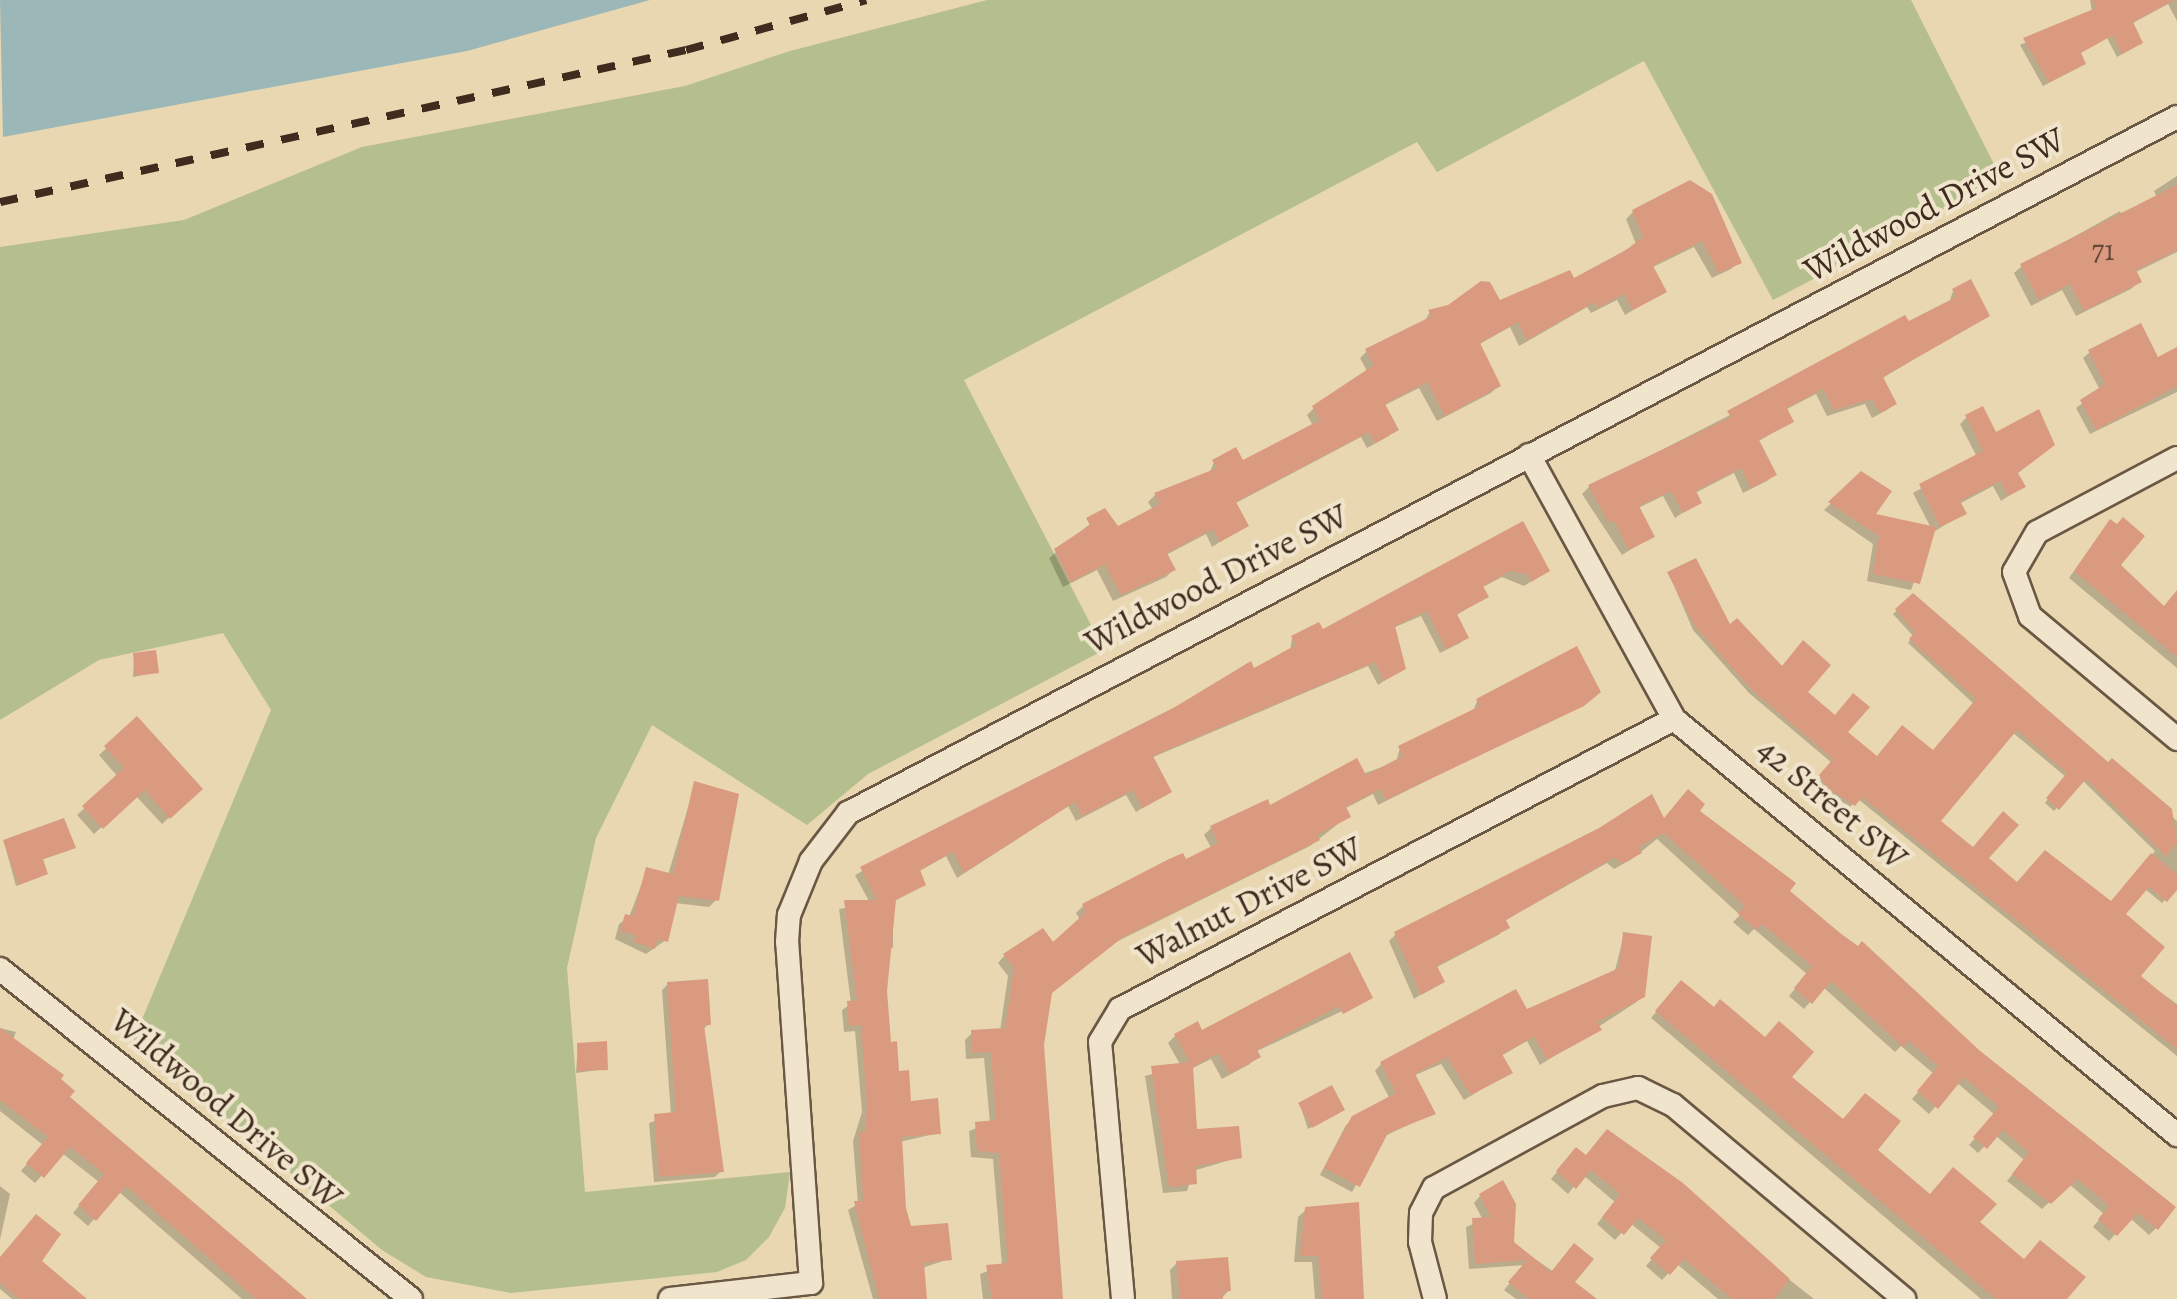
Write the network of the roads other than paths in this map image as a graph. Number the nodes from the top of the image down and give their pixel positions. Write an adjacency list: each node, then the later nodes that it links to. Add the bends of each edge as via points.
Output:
1 (2177, 117): 2 (street, Wildwood Drive SW)
2 (1529, 455): 4 (street, 42 Street SW); 8 (street, Wildwood Drive SW, via 848,813 810,861 789,915)
3 (2177, 458): 5 (street, via 2037,532 2014,572 2030,616)
4 (1674, 719): 7 (street, 42 Street SW); 11 (street, Walnut Drive SW, via 1120,1009 1100,1042)
5 (2177, 739)
6 (0, 969): 9 (street, Wildwood Drive SW)
7 (2177, 1135)
8 (812, 1291): 10 (street, Wildwood Drive SW)
9 (411, 1299)
10 (670, 1299)
11 (1123, 1299)
12 (1436, 1299): 13 (street, via 1420,1242 1421,1213 1434,1188 1603,1096 1638,1088 1673,1105)
13 (1904, 1299)

